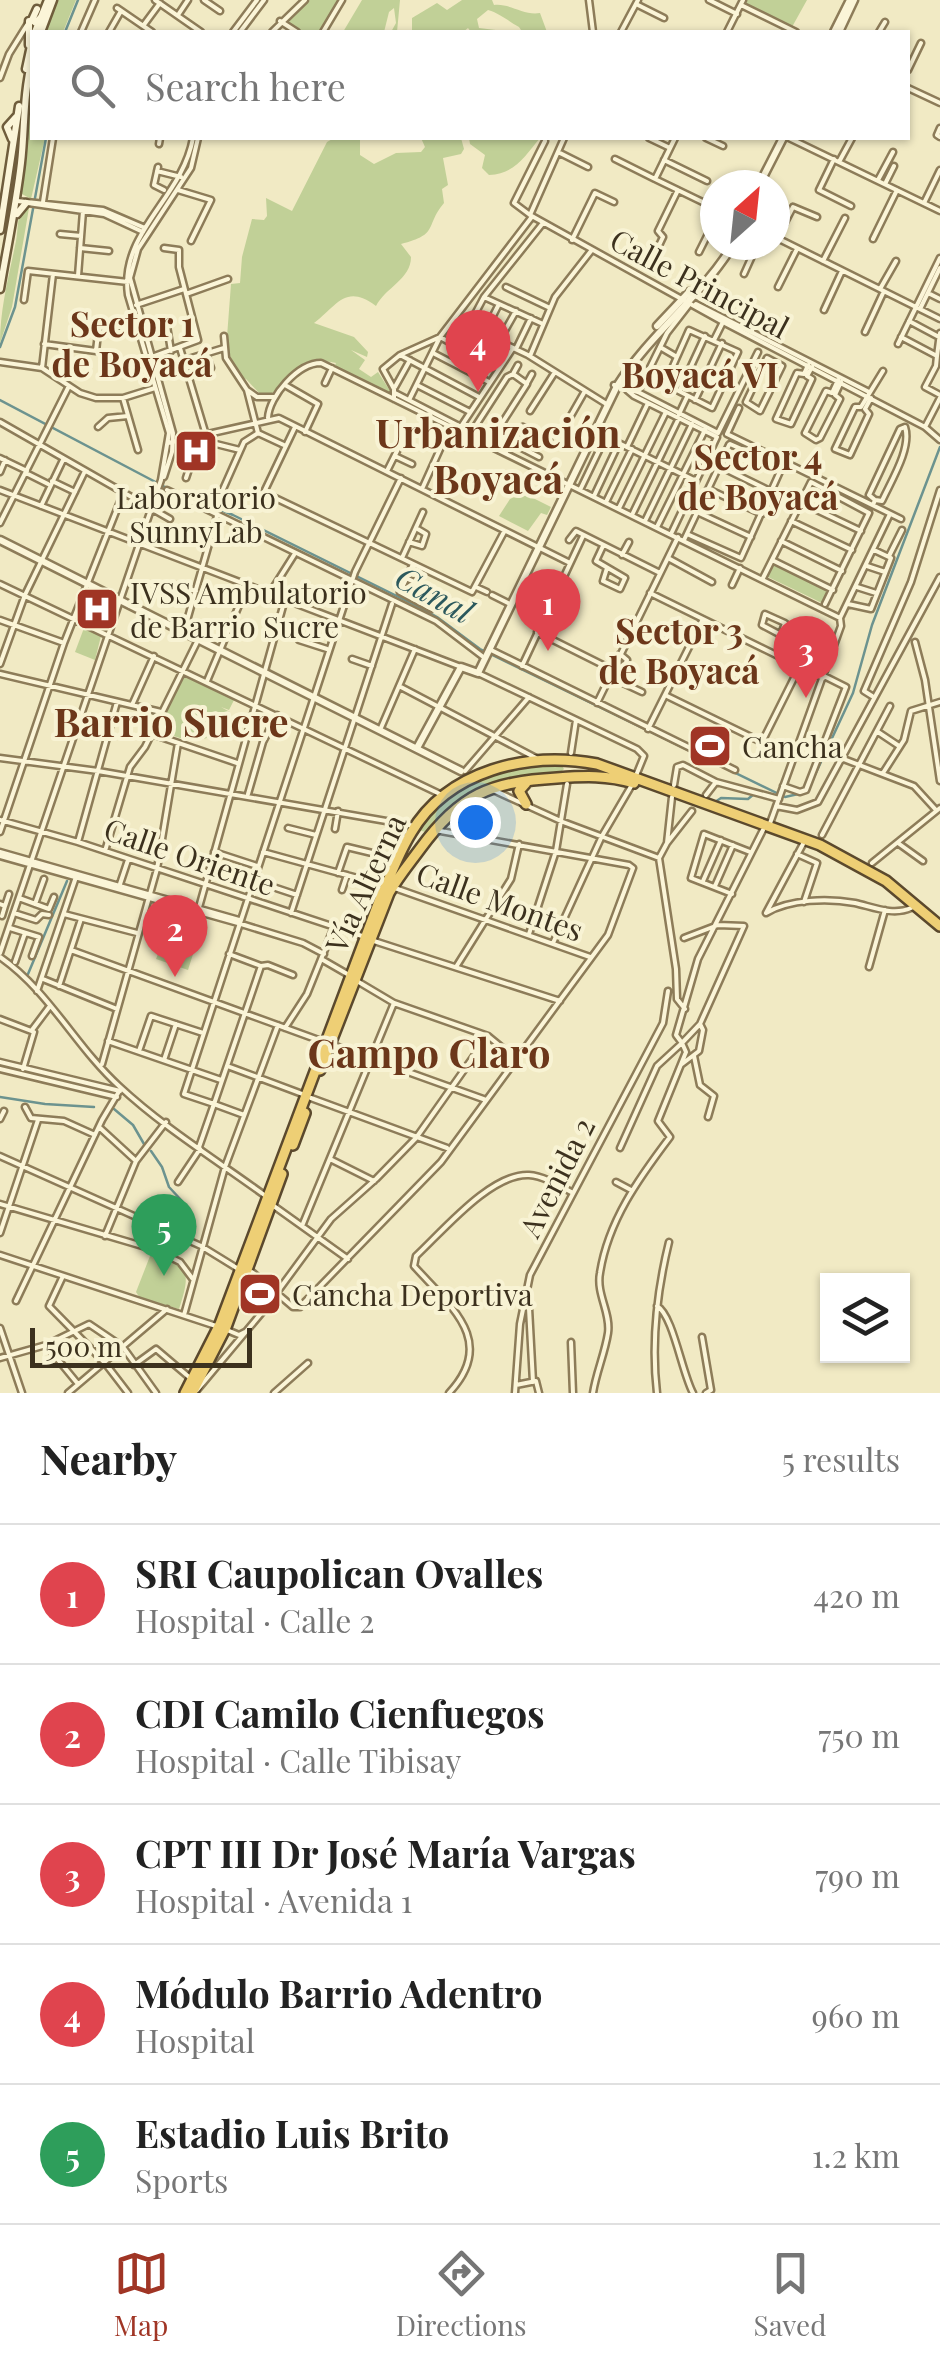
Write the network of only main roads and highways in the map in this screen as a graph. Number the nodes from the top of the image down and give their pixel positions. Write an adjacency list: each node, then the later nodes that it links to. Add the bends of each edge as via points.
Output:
1 (554, 760): 2 (highway, Vía Alterna); 3 (highway, via 566,768); 5 (highway, Vía Alterna, via 596,764)
2 (489, 770): 6 (highway, Vía Alterna); 6 (highway, via 463,771)
3 (555, 778): 4 (highway, Vía Alterna); 5 (highway, Vía Alterna)
4 (532, 780): 7 (highway, via 519,791); 10 (highway, Vía Alterna, via 490,788 458,806)
5 (634, 780): 9 (highway, Vía Alterna); 9 (highway, Vía Alterna)
6 (446, 792): 8 (highway, Vía Alterna)
7 (526, 804)
8 (415, 826): 10 (highway, via 420,835); 11 (highway, Vía Alterna)
9 (766, 828): 12 (highway, Vía Alterna, via 858,864); 14 (highway, Vía Alterna, via 861,872)
10 (432, 833): 11 (highway, Vía Alterna)
11 (389, 886): 15 (highway, Vía Alterna)
12 (936, 917): 13 (highway, Vía Alterna)
13 (940, 926)
14 (940, 935)
15 (269, 1200): 16 (highway, Vía Alterna); 16 (highway, Vía Alterna)
16 (225, 1329): 17 (highway, Vía Alterna); 17 (highway, Vía Alterna)
17 (190, 1393)

